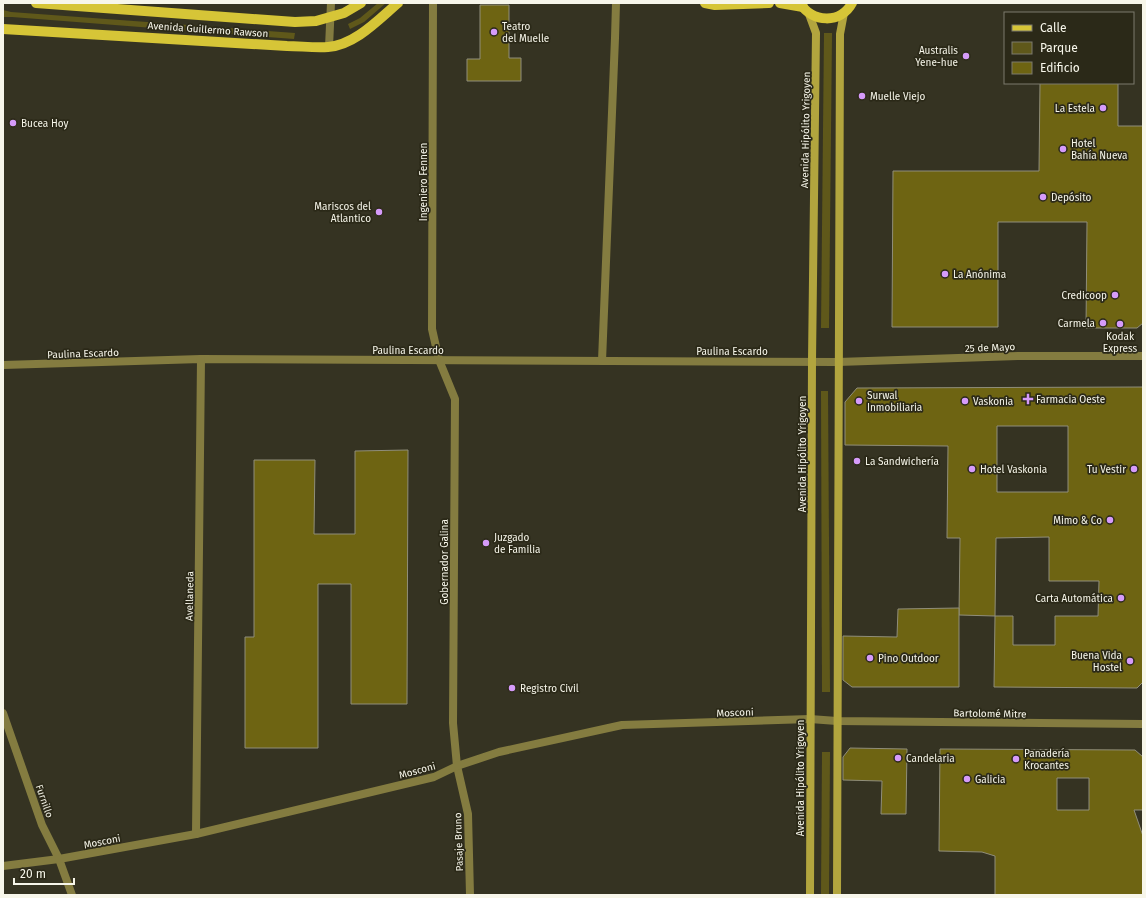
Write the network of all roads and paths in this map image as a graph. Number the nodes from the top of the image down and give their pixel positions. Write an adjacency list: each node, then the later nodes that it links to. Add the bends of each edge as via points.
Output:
1 (36, 3): 13 (main road, Avenida Guillermo Rawson, via 296,22 316,22)
2 (331, 3): 13 (street)
3 (361, 3): 13 (main road, Avenida Guillermo Rawson)
4 (398, 3): 15 (main road, Avenida Guillermo Rawson, via 359,35 345,43)
5 (433, 3): 18 (street, Ingeniero Fennen, via 432,329)
6 (616, 3): 19 (street)
7 (705, 3): 8 (main road, via 715,6)
8 (769, 3)
9 (780, 3): 11 (main road)
10 (852, 3): 12 (main road)
11 (804, 8): 12 (main road, via 818,18 827,19); 20 (main road, Avenida Hipólito Yrigoyen, via 816,33)
12 (844, 13): 21 (main road, via 840,34)
13 (330, 17): 15 (street)
14 (3, 29): 15 (main road, Avenida Guillermo Rawson)
15 (328, 47)
16 (1143, 356): 21 (street, 25 de Mayo, via 1018,356)
17 (201, 359): 18 (street, Paulina Escardo); 22 (street, Paulina Escardo); 28 (street, Avellaneda)
18 (439, 360): 19 (street, Paulina Escardo); 27 (street, Gobernador Galina, via 455,400 453,723)
19 (602, 361): 20 (street, Paulina Escardo)
20 (812, 361): 21 (street, 25 de Mayo); 24 (main road, Avenida Hipólito Yrigoyen)
21 (838, 362): 25 (main road)
22 (3, 365)
23 (3, 713): 29 (street, Furnillo, via 42,825)
24 (810, 719): 25 (street, Mosconi); 27 (street, Mosconi, via 622,725 499,752); 33 (main road, Avenida Hipólito Yrigoyen)
25 (838, 721): 26 (street, Bartolomé Mitre); 34 (main road)
26 (1143, 724)
27 (457, 766): 28 (street, Mosconi, via 434,776); 32 (street, Pasaje Bruno, via 468,814)
28 (196, 834): 29 (street, Mosconi)
29 (59, 859): 30 (street, Mosconi); 31 (street, Furnillo)
30 (3, 866)
31 (72, 895)
32 (470, 895)
33 (810, 895)
34 (838, 895)

